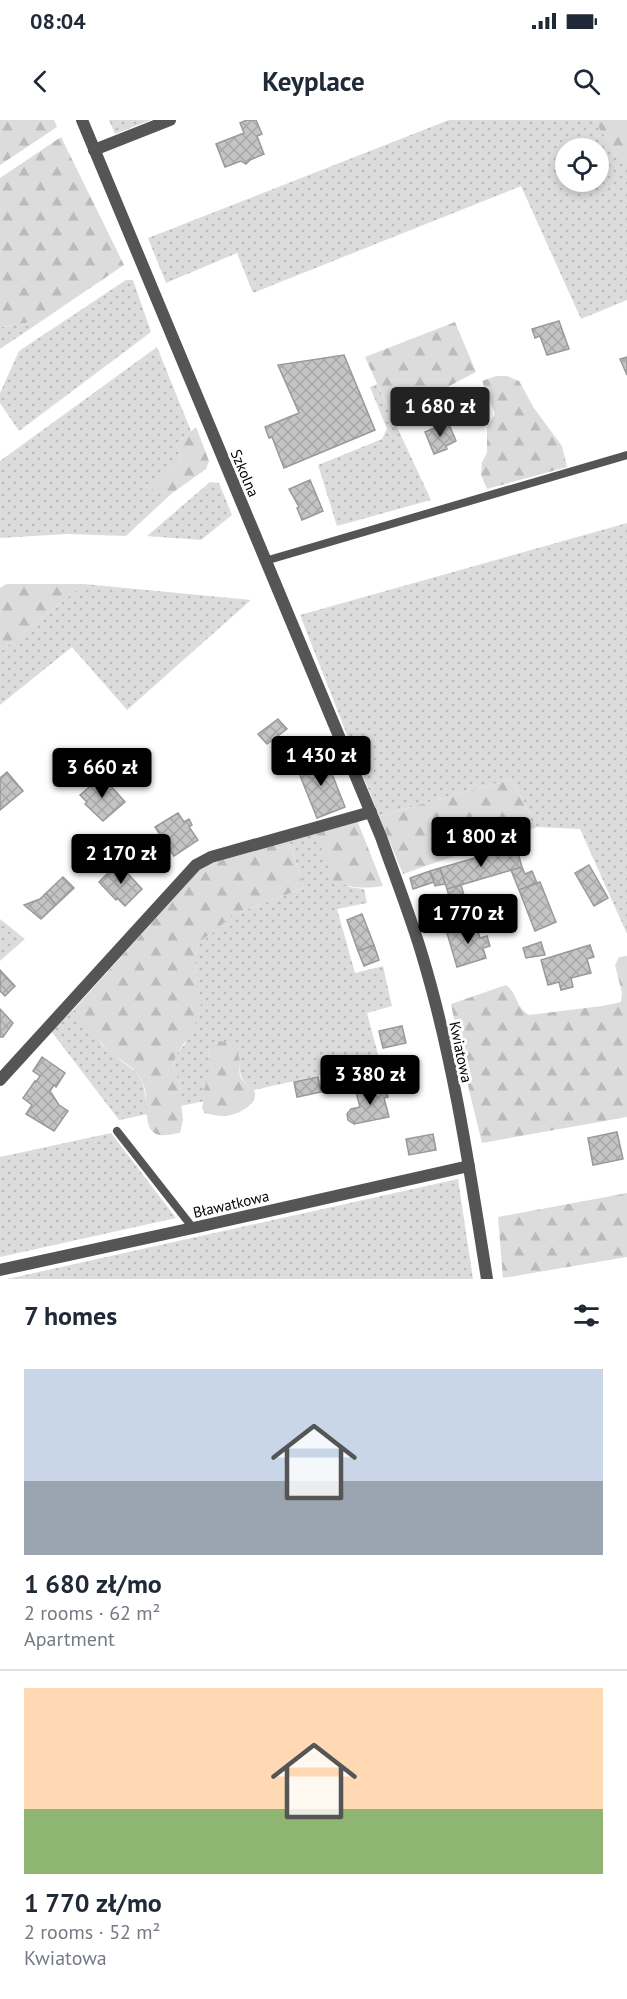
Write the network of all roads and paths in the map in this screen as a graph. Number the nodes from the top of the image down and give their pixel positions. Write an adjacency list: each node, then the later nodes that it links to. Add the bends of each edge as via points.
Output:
1 (82, 120): 3 (street, Szkolna)
2 (170, 120): 3 (street)
3 (94, 150): 5 (street, Szkolna)
4 (627, 455): 5 (lane)
5 (265, 561): 6 (street, Szkolna)
6 (371, 812): 7 (street, Szkolna); 8 (street, via 211,857 196,865)
7 (381, 837): 10 (street, Kwiatowa, via 429,977)
8 (0, 1080)
9 (117, 1131): 11 (lane)
10 (469, 1166): 11 (street, Bławatkowa); 13 (street, Kwiatowa)
11 (193, 1228): 12 (street, Bławatkowa)
12 (0, 1270)
13 (487, 1279)

